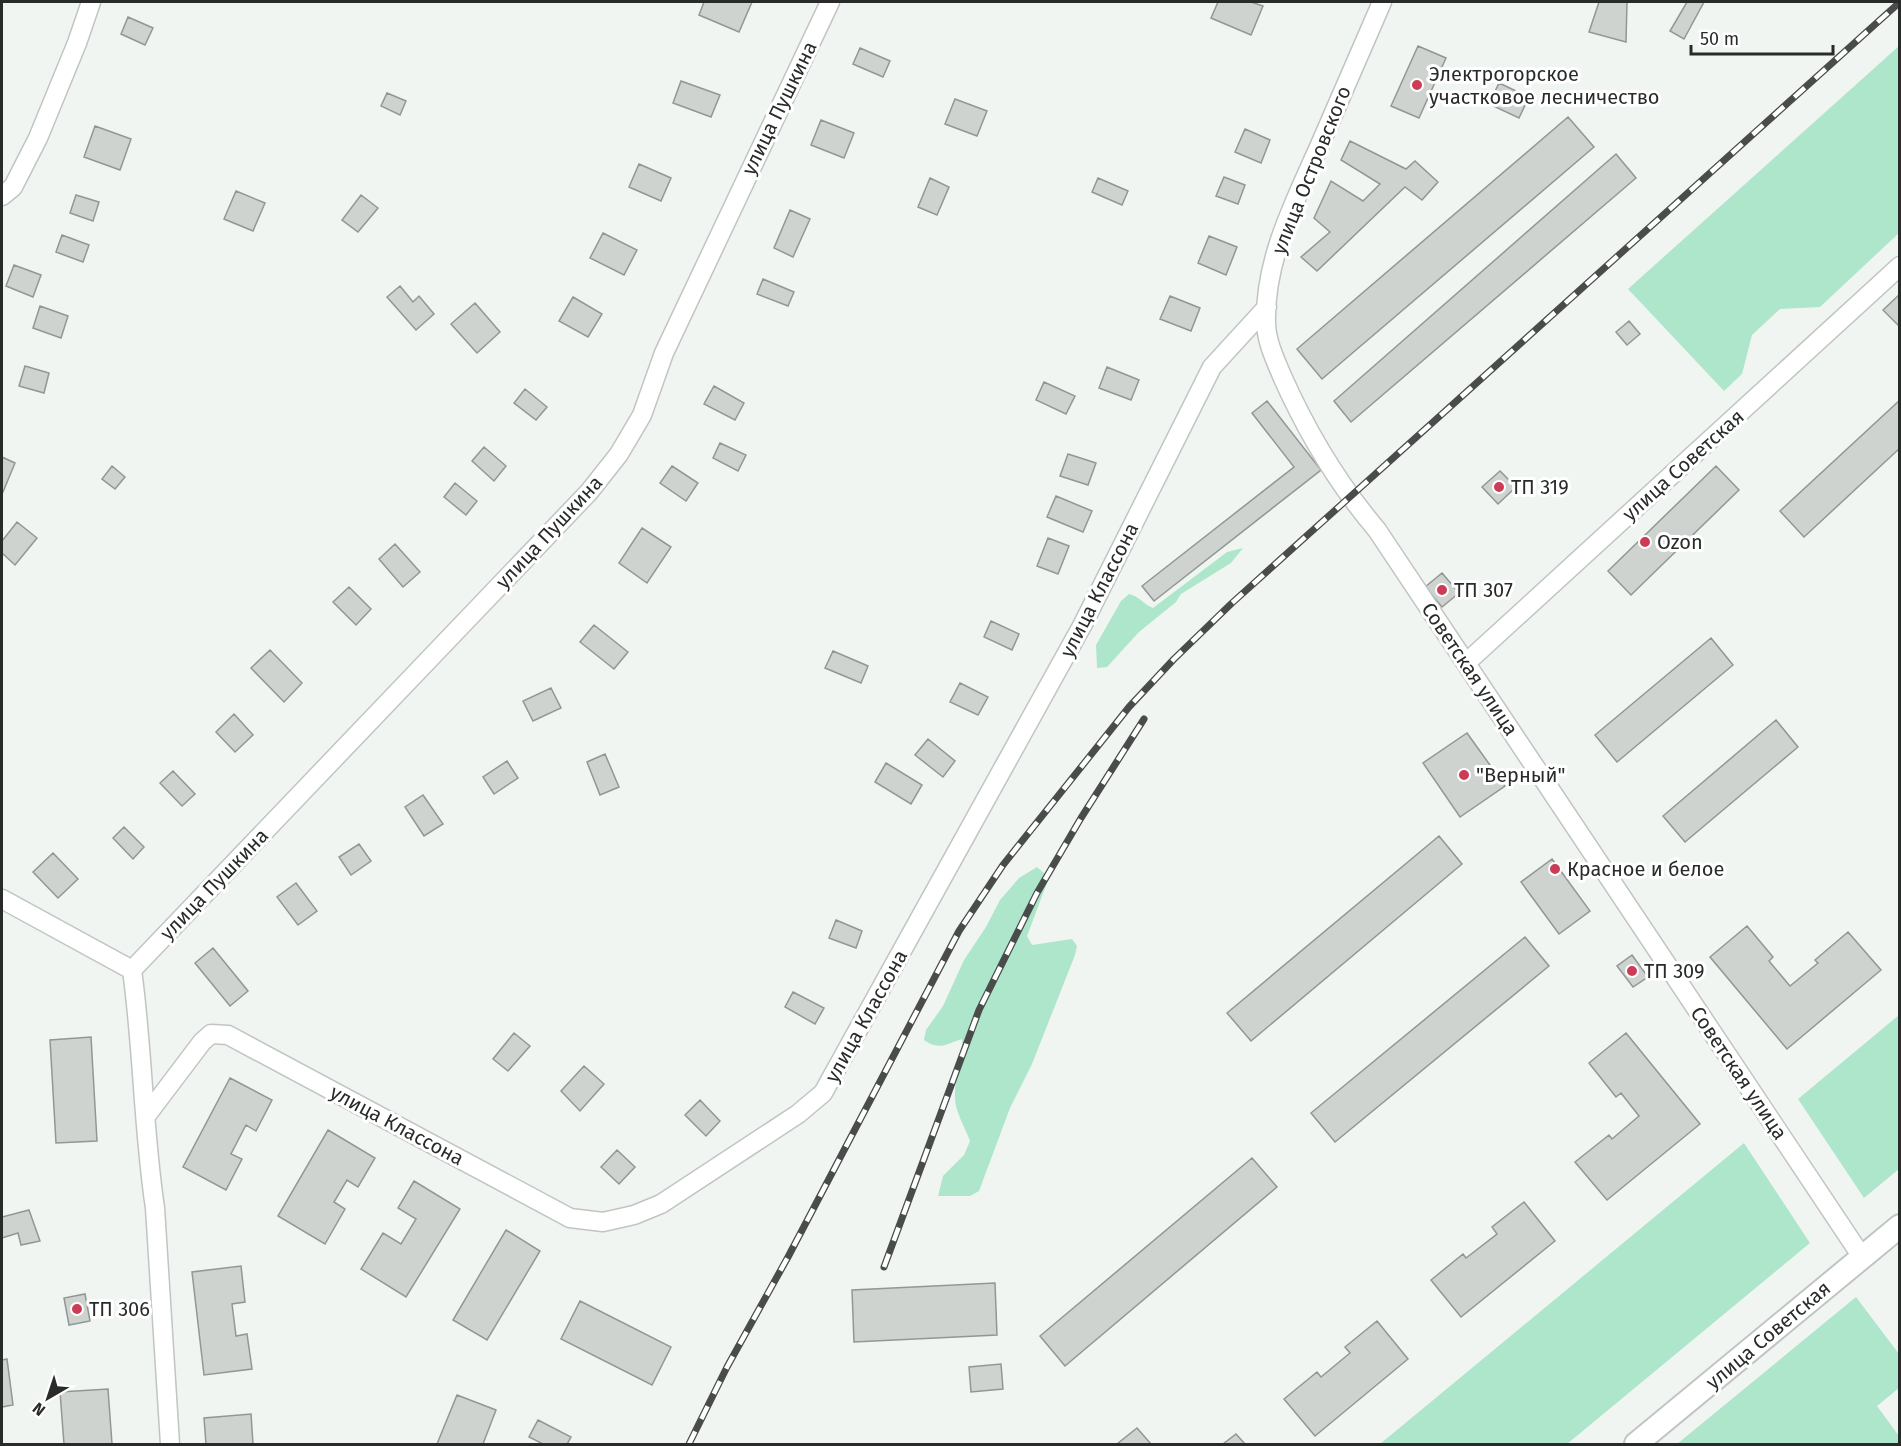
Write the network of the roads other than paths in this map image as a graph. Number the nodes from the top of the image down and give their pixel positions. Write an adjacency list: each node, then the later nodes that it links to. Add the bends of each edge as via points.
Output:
1 (91, 2): 4 (street, via 38,138 13,187)
2 (830, 2): 10 (street, улица Пушкина, via 664,353 642,415 619,454 589,492)
3 (1382, 2): 6 (street, улица Островского, via 1285,225 1272,266)
4 (2, 196)
5 (1899, 266): 8 (street, улица Советская)
6 (1267, 307): 7 (street, улица Островского, via 1270,350 1296,408); 11 (street, улица Классона, via 1212,367 1051,683 823,1093 798,1114 661,1204 603,1222 570,1218 228,1035 211,1034 202,1042)
7 (1377, 530): 8 (street, Советская улица)
8 (1466, 663): 13 (street, Советская улица)
9 (2, 899): 10 (street)
10 (132, 970): 11 (street)
11 (146, 1116): 14 (street)
12 (1899, 1226): 13 (street, улица Советская)
13 (1862, 1257): 15 (street, улица Советская)
14 (170, 1444)
15 (1636, 1444)

